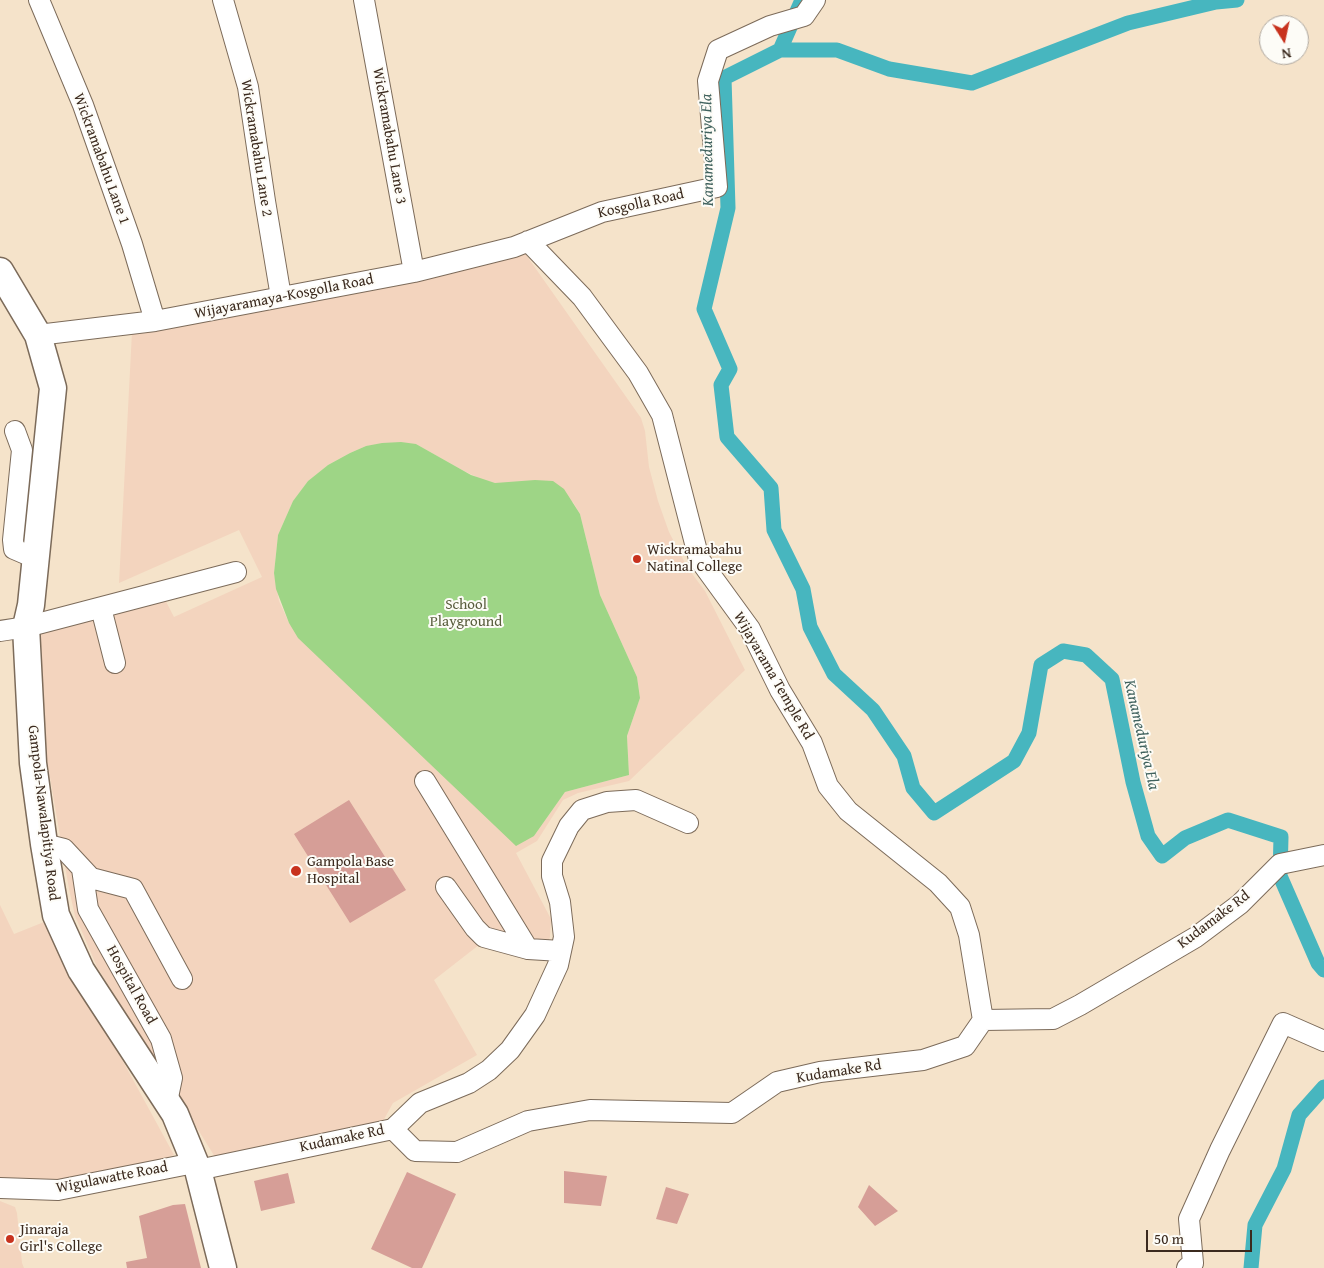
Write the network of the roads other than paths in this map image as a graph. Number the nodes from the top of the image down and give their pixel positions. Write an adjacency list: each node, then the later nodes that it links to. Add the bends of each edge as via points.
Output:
1 (39, 0): 9 (street, Wickramabahu Lane 1, via 83,105 132,244)
2 (223, 0): 8 (street, Wickramabahu Lane 2, via 248,86)
3 (364, 0): 7 (street, Wickramabahu Lane 3)
4 (810, 8): 5 (street, Kosgolla Road, via 718,50 708,81 717,186 602,212)
5 (528, 241): 7 (street, Wijayaramaya-Kosgolla Road); 27 (street, Wijayarama Temple Rd, via 582,296 638,373 662,415 699,559 750,629 780,690 812,743 828,786 848,810 938,883 960,907 969,935)
6 (0, 271): 10 (main road, Gampola-Nawalapitiya Road)
7 (414, 272): 8 (street, Wijayaramaya-Kosgolla Road)
8 (281, 297): 9 (street, Wijayaramaya-Kosgolla Road)
9 (155, 321): 10 (street, Wijayaramaya-Kosgolla Road)
10 (38, 335): 12 (main road, Gampola-Nawalapitiya Road, via 53,388)
11 (15, 431): 12 (street, via 22,450 14,549)
12 (35, 558): 15 (main road, Gampola-Nawalapitiya Road)
13 (236, 572): 14 (street)
14 (101, 608): 15 (street); 17 (street)
15 (26, 627): 16 (street); 20 (main road, Gampola-Nawalapitiya Road, via 33,763)
16 (0, 631)
17 (115, 663)
18 (425, 781): 24 (street)
19 (688, 823): 25 (street, via 636,800 607,802 582,810 569,826 552,861 564,937)
20 (44, 844): 22 (street, via 64,849); 29 (main road, Gampola-Nawalapitiya Road, via 56,915 81,970)
21 (1324, 855): 27 (street, Kudamake Rd, via 1280,864 1240,904 1196,937 1053,1019)
22 (82, 869): 26 (street, via 91,878 132,890); 29 (street, Hospital Road, via 88,909 161,1039 172,1078)
23 (446, 886): 24 (street, via 484,937)
24 (528, 949): 25 (street)
25 (561, 951): 30 (street, via 535,1015 510,1050 469,1083 420,1103)
26 (182, 979)
27 (983, 1020): 30 (street, Kudamake Rd, via 965,1046 923,1060 820,1072 777,1082 732,1113 590,1110 528,1121 457,1152 415,1151)
28 (1324, 1041): 34 (street, via 1283,1022 1192,1212 1189,1220 1193,1262)
29 (167, 1102): 31 (main road, Gampola-Nawalapitiya Road)
30 (393, 1129): 31 (street, Kudamake Rd)
31 (196, 1166): 32 (street, Wigulawatte Road, via 58,1190); 33 (main road, Gampola-Nawalapitiya Road)
32 (0, 1188)
33 (224, 1268)
34 (1187, 1268)

